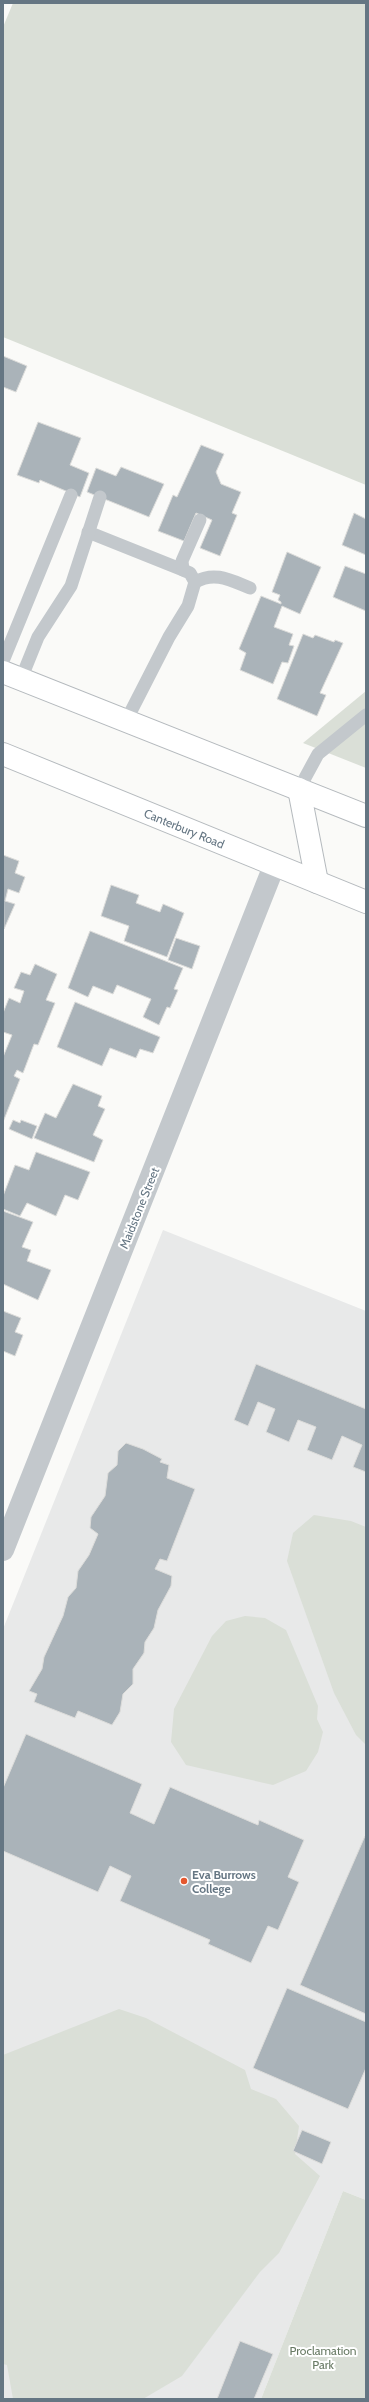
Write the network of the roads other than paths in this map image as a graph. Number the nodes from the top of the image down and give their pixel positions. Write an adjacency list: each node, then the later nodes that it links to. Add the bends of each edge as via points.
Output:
1 (71, 495): 8 (lane)
2 (100, 497): 4 (lane)
3 (200, 520): 5 (lane, via 182,561)
4 (88, 532): 5 (lane); 9 (lane, via 72,586)
5 (183, 570): 6 (lane, via 190,573)
6 (194, 582): 7 (lane, via 210,575); 11 (lane, via 188,606 169,637)
7 (250, 588)
8 (3, 661)
9 (12, 676): 11 (main road)
10 (366, 714): 13 (lane, via 318,754)
11 (126, 721): 13 (main road)
12 (3, 754): 15 (main road, Canterbury Road)
13 (300, 789): 14 (main road); 16 (main road)
14 (366, 816)
15 (274, 866): 16 (main road, Canterbury Road); 18 (street, Maidstone Street)
16 (317, 882): 17 (main road, Canterbury Road)
17 (366, 902)
18 (3, 1550)

